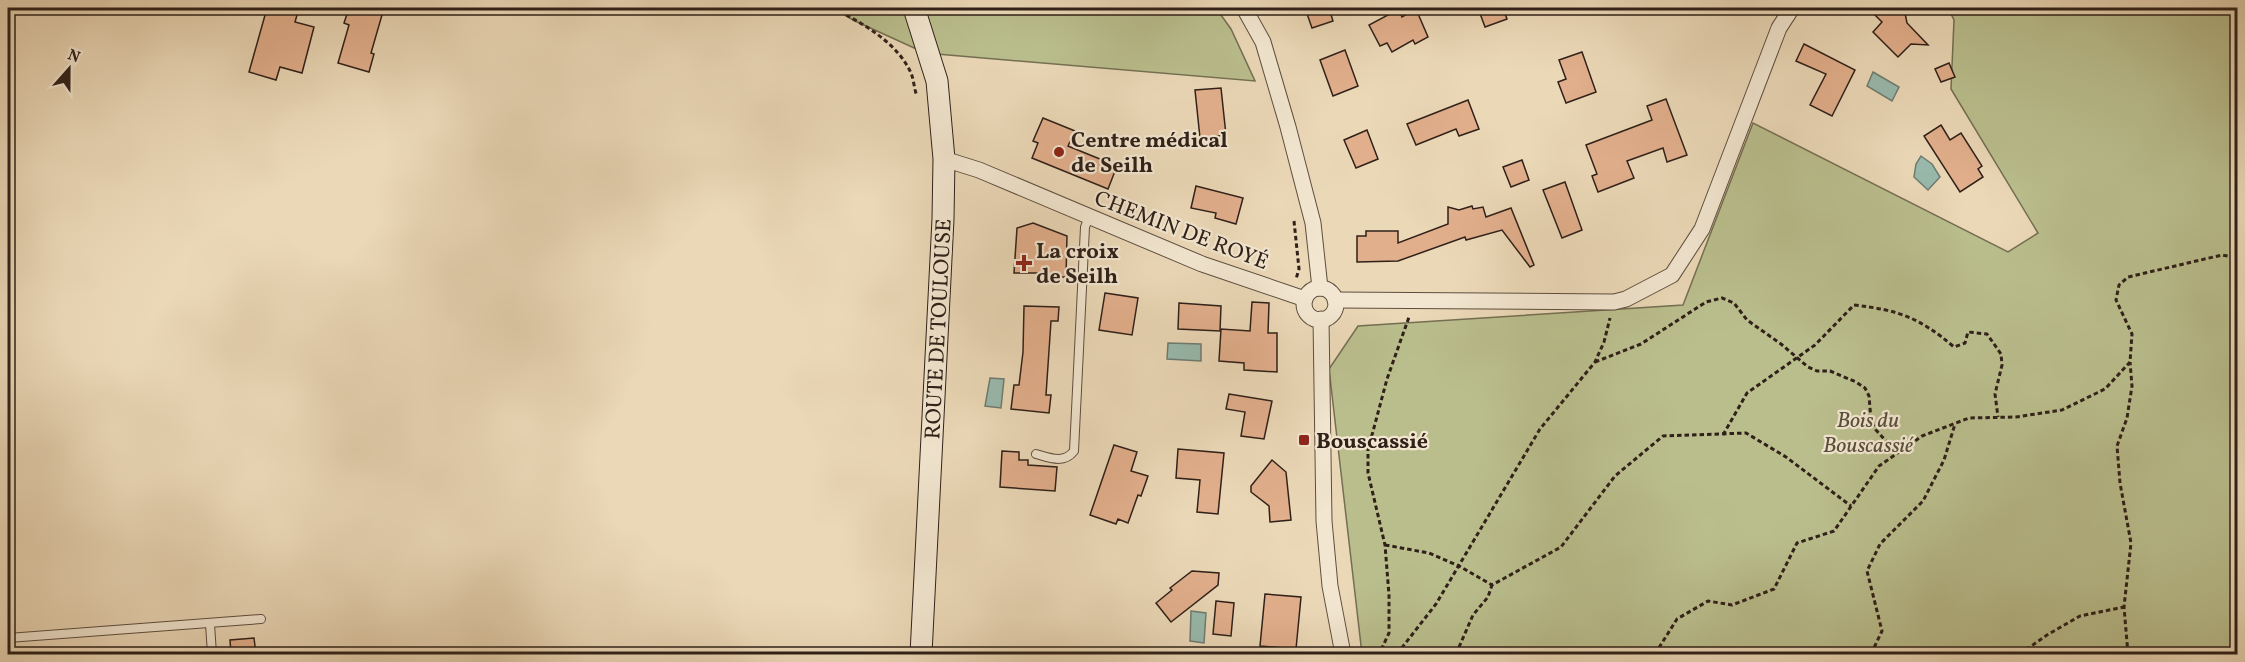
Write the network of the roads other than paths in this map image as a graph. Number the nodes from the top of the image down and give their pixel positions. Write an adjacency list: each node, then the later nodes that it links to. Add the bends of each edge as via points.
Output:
1 (914, 8): 4 (main road, ROUTE DE TOULOUSE, via 937,81)
2 (1244, 8): 6 (street, via 1263,42 1288,127 1313,223)
3 (1792, 8): 8 (street, via 1779,28 1702,230 1672,275 1614,302)
4 (944, 159): 5 (street, CHEMIN DE ROYÉ); 15 (main road, ROUTE DE TOULOUSE)
5 (1089, 217): 7 (street, CHEMIN DE ROYÉ, via 1202,264); 10 (lane, via 1085,227 1074,451 1064,459)
6 (1320, 288): 7 (street); 8 (street)
7 (1305, 299): 9 (street, via 1310,315)
8 (1335, 300): 9 (street, via 1333,313)
9 (1321, 319): 16 (street, via 1324,521 1330,586)
10 (1036, 454)
11 (261, 619): 12 (lane)
12 (210, 624): 13 (lane); 14 (lane)
13 (8, 638)
14 (212, 654)
15 (921, 654)
16 (1343, 654)

